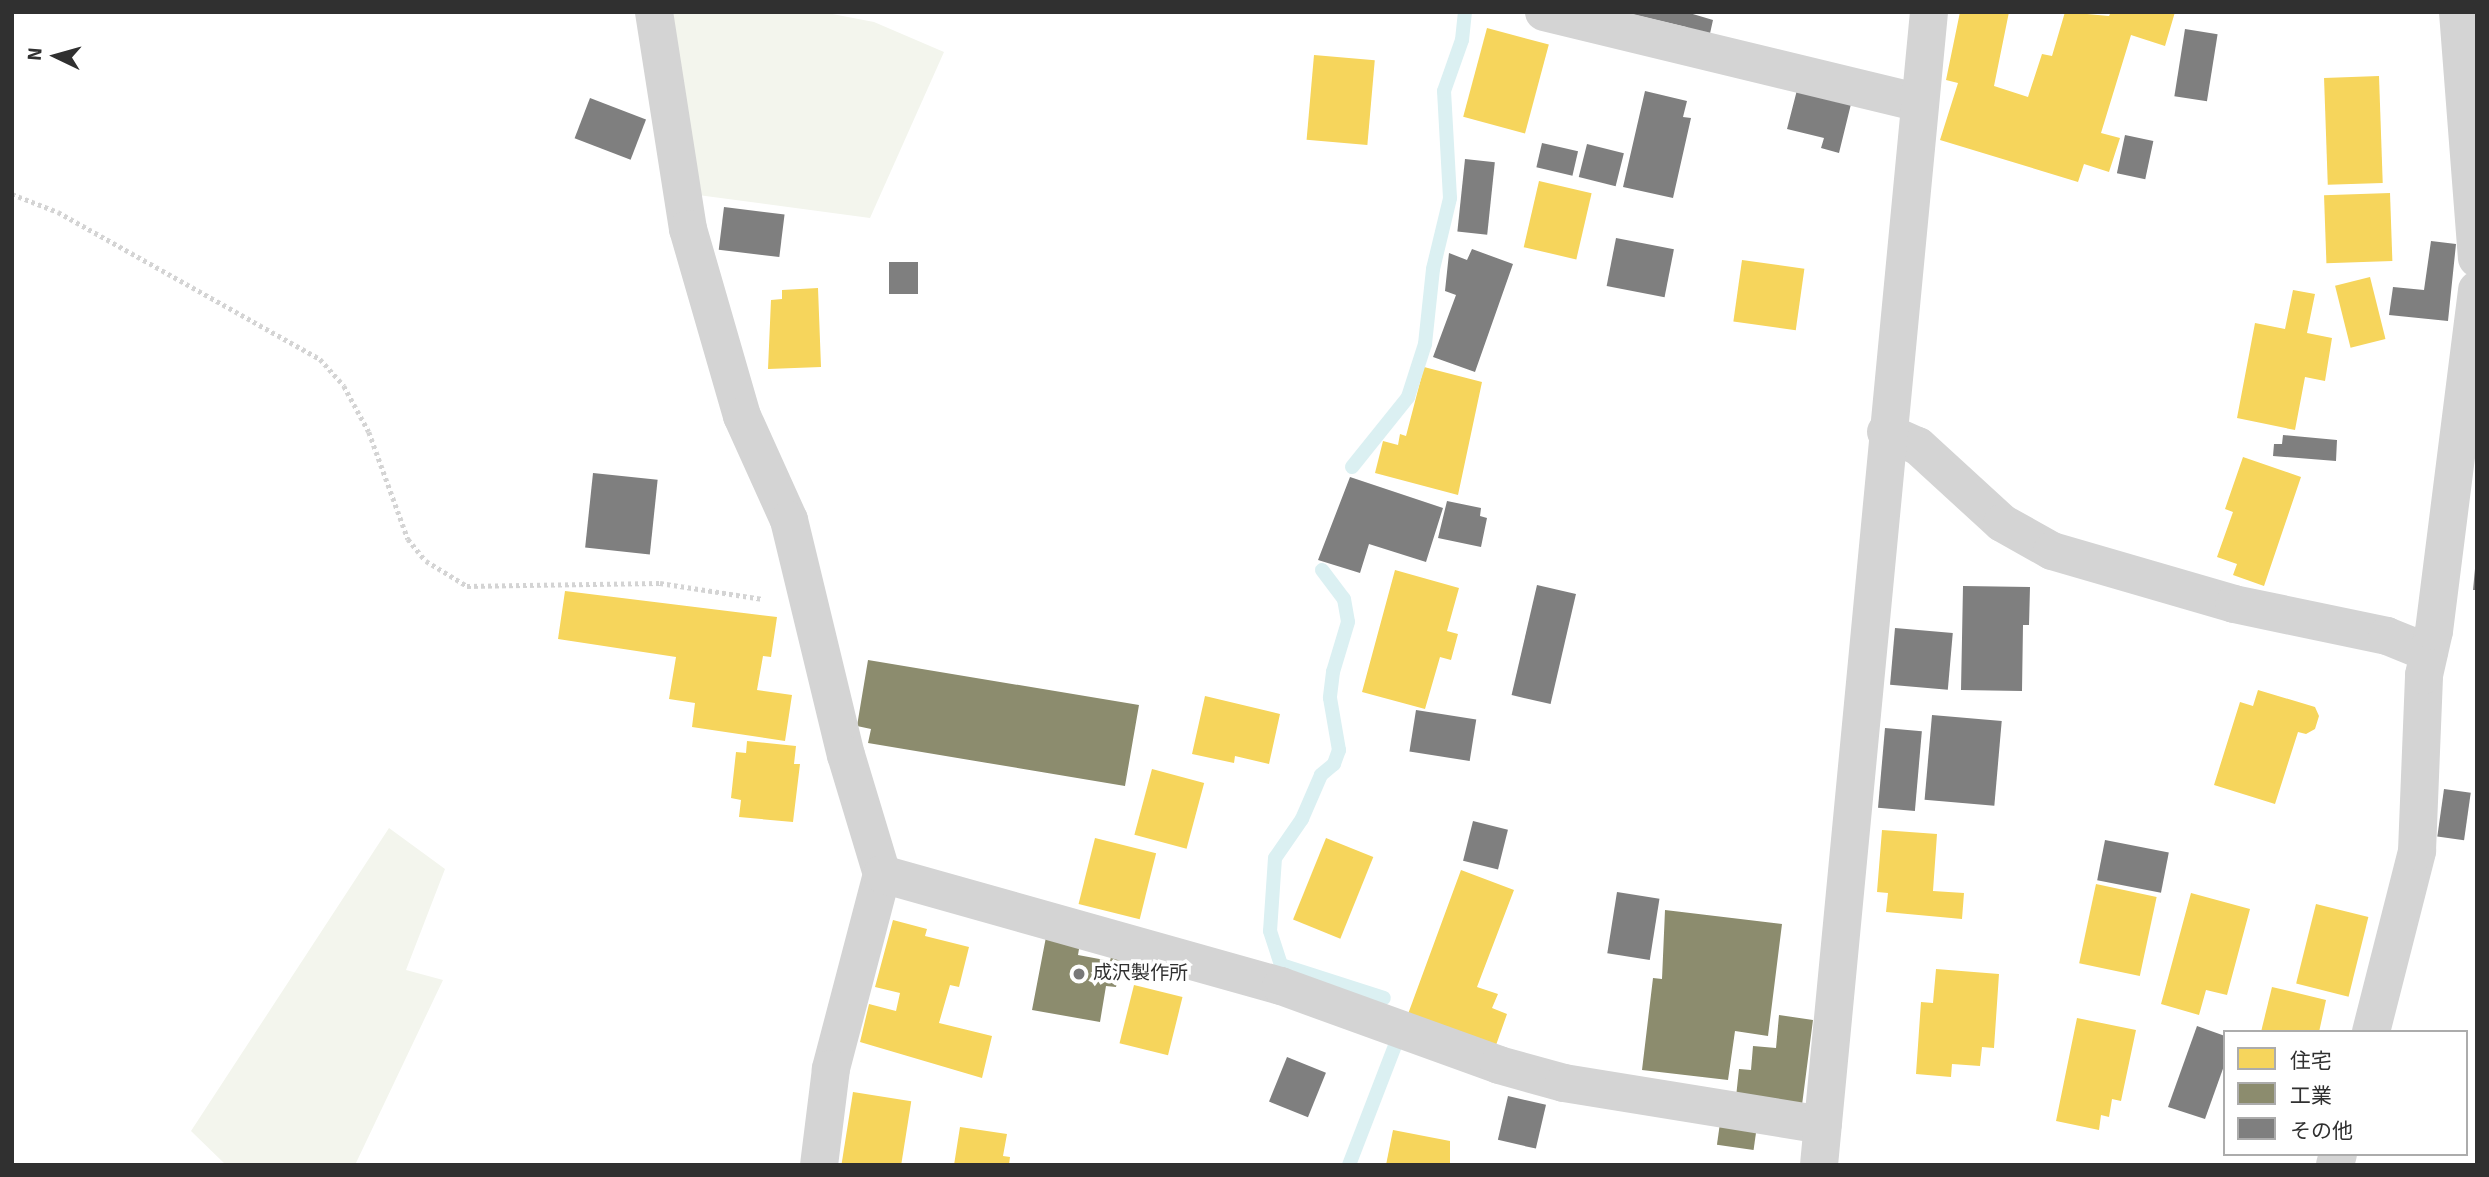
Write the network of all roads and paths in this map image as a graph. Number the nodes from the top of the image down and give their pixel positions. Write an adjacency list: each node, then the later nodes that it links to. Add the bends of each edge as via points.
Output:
1 (654, 12): 10 (street, via 688,229 742,416 789,520)
2 (1544, 12): 5 (street)
3 (1929, 12): 5 (street)
4 (2458, 12): 7 (street)
5 (1919, 103): 9 (street)
6 (12, 194): 10 (path, via 58,212 320,359 344,386 369,432 391,503 408,539 426,561 467,586 660,583)
7 (2477, 258)
8 (2477, 290): 11 (street)
9 (1886, 432): 11 (street, via 1918,446 2002,523 2052,551 2234,604 2388,636); 14 (street)
10 (812, 606): 12 (street, via 846,755)
11 (2428, 653): 13 (street, via 2417,851)
12 (882, 874): 14 (street, via 1281,986 1499,1065 1564,1083 1615,1095); 15 (street, via 831,1069)
13 (2372, 1030)
14 (1823, 1125): 16 (street)
15 (819, 1165)
16 (1819, 1165)

